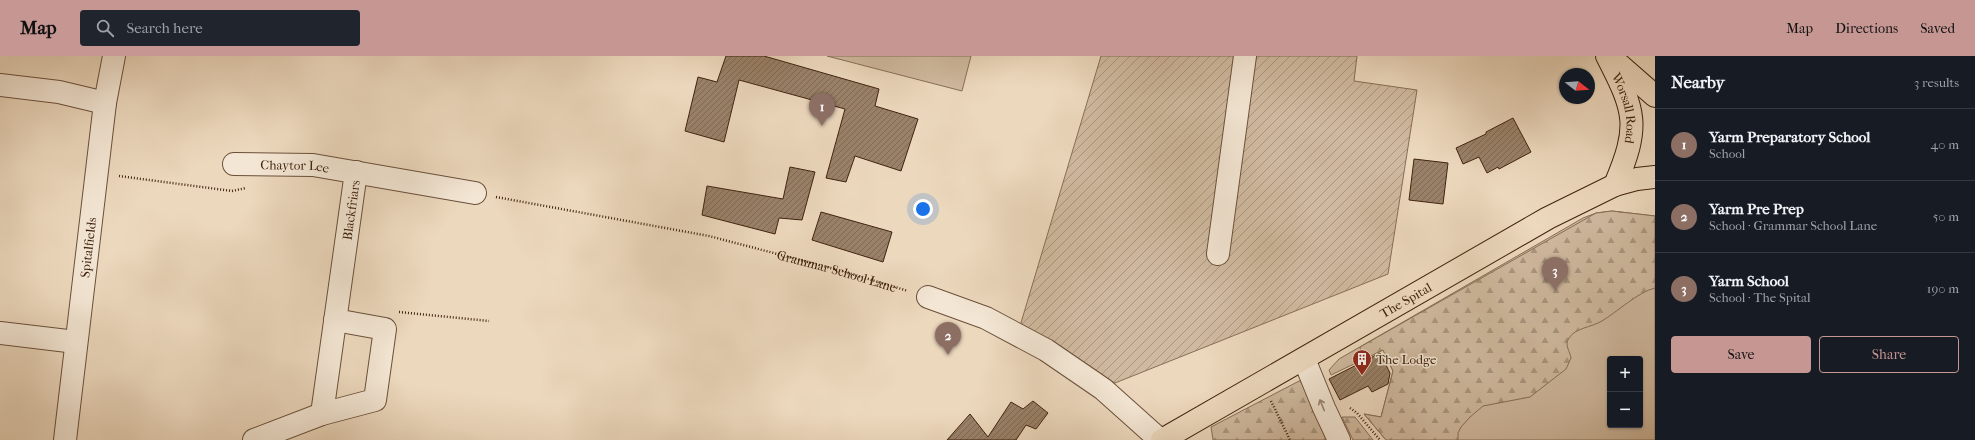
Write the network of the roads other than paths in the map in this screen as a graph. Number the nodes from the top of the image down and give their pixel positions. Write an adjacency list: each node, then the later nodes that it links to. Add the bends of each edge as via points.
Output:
1 (114, 56): 6 (street, Spitalfields)
2 (1245, 56): 12 (street)
3 (1609, 56): 5 (main road, Worsall Road); 10 (main road, Worsall Road, via 1631,112 1632,135)
4 (0, 85): 6 (street, via 58,92)
5 (1655, 96)
6 (105, 103): 16 (street, Spitalfields)
7 (234, 164): 8 (street, Chaytor Lee, via 313,165)
8 (356, 172): 11 (street, Blackfriars); 14 (street, Blackfriars)
9 (1655, 177): 10 (main road, The Spital)
10 (1615, 185): 17 (main road, The Spital, via 1548,218)
11 (475, 194)
12 (1218, 254)
13 (928, 297): 21 (street, via 986,318 1046,350 1103,388)
14 (335, 320): 18 (street, Blackfriars); 18 (street, via 385,329 375,400)
15 (0, 333): 16 (street)
16 (76, 342): 19 (street, Spitalfields)
17 (1304, 359): 21 (main road, The Spital); 22 (street, one-way to 17)
18 (322, 414): 20 (street)
19 (65, 440)
20 (254, 440)
21 (1161, 440)
22 (1339, 440)

